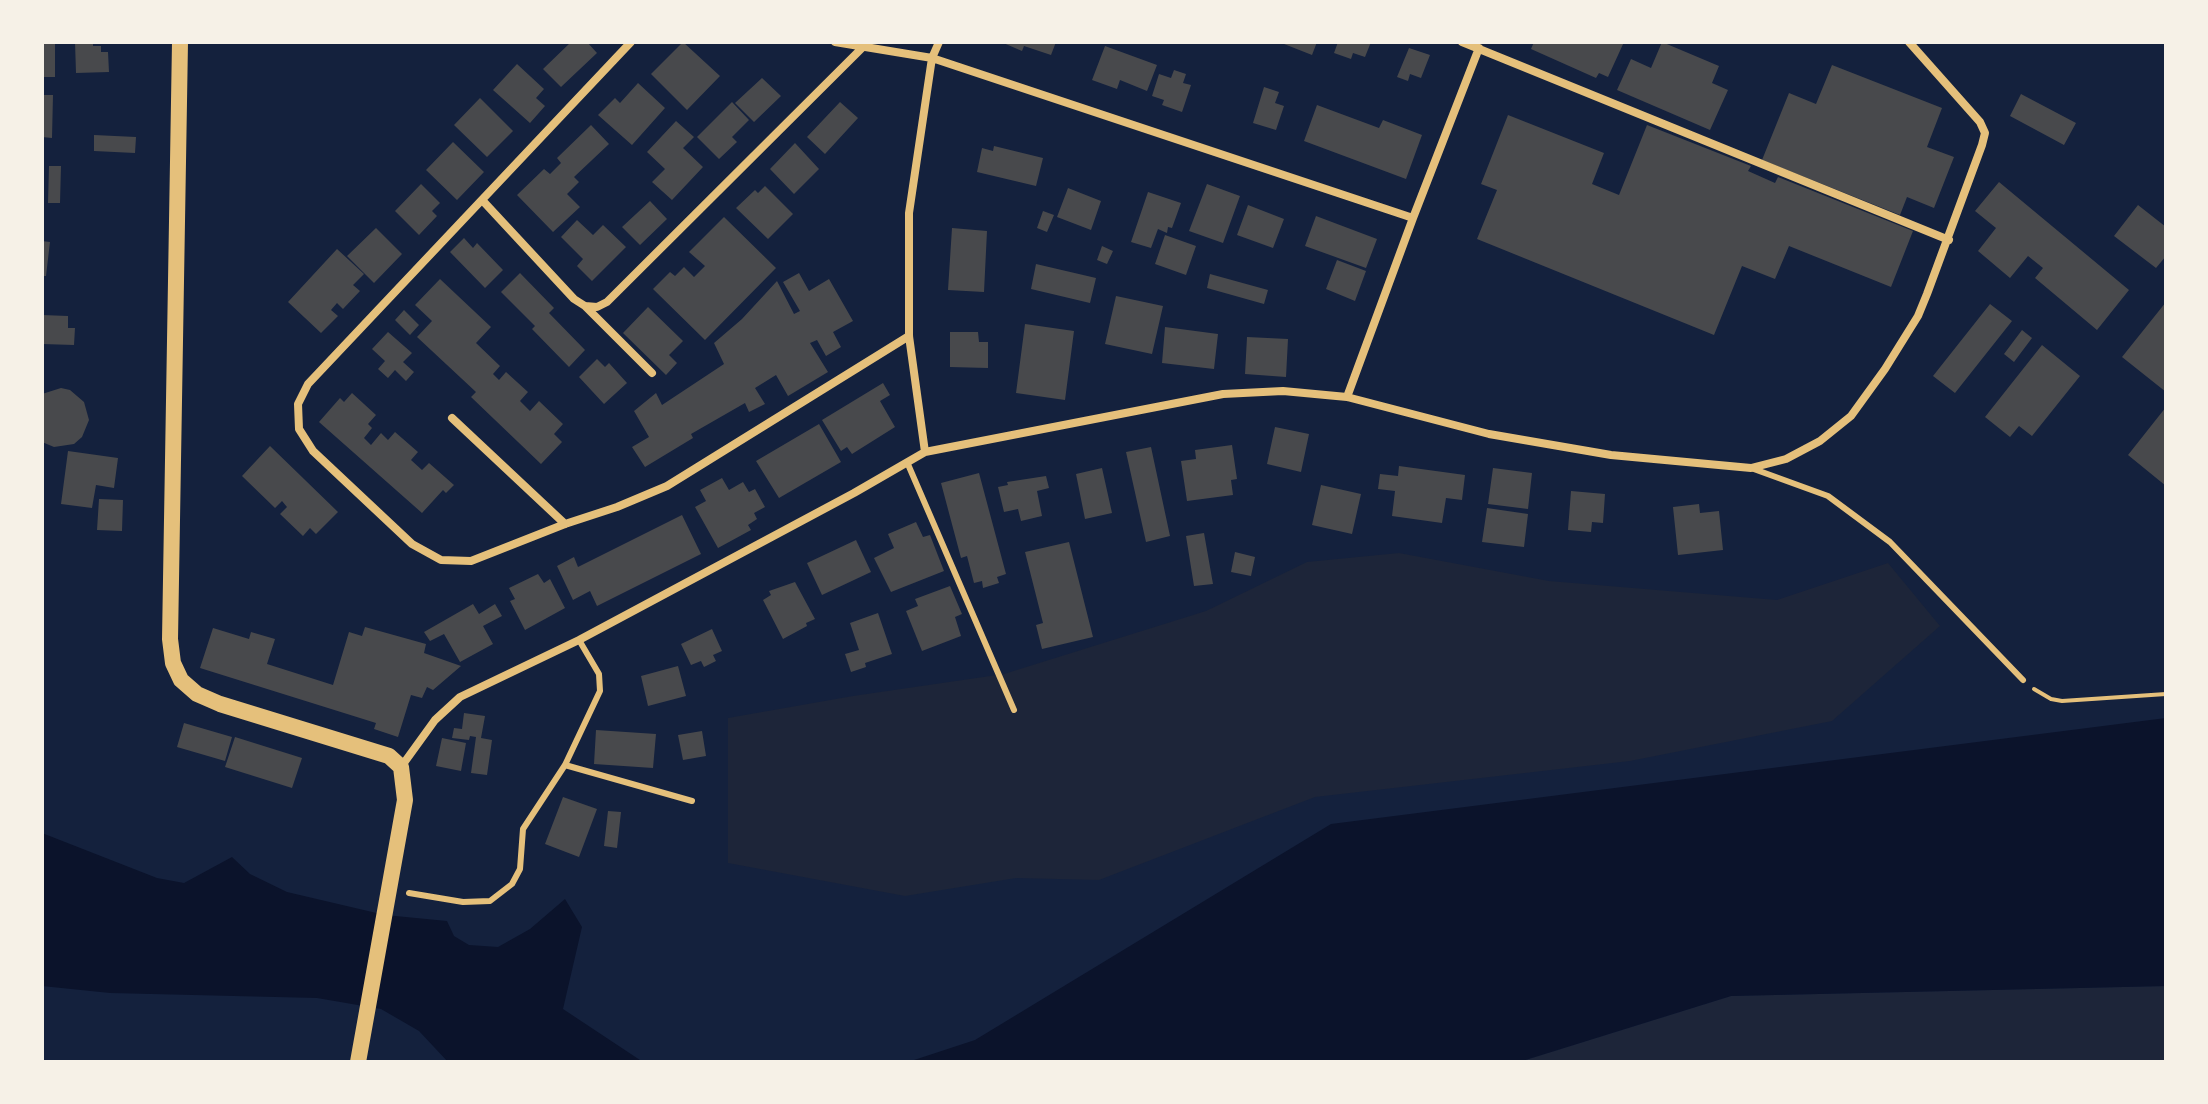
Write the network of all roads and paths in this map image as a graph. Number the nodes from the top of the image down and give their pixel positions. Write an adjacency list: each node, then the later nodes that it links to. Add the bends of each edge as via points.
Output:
1 (180, 42): 27 (main road, via 173,663 181,680 197,694 389,756)
2 (631, 42): 10 (street)
3 (835, 42): 7 (street)
4 (939, 42): 9 (street)
5 (1462, 42): 8 (street)
6 (1909, 42): 12 (street, via 1985,133)
7 (863, 47): 9 (street); 13 (street, via 607,302)
8 (1479, 48): 11 (street); 12 (street)
9 (932, 58): 11 (street); 14 (street, via 909,213)
10 (483, 201): 13 (street); 21 (street, via 308,384 298,404 299,429 313,451 412,544 441,560 471,561)
11 (1413, 218): 16 (street)
12 (1949, 240): 20 (street, via 1918,316 1851,416 1786,459)
13 (585, 306): 15 (street)
14 (909, 336): 18 (street); 21 (street, via 667,486)
15 (652, 373)
16 (1347, 397): 18 (street, via 1283,391 1223,394); 20 (street, via 1489,434 1611,455)
17 (452, 418): 21 (street)
18 (925, 452): 19 (street)
19 (907, 462): 22 (street); 25 (lane)
20 (1751, 468): 23 (lane, via 1828,496 1890,542)
21 (565, 524)
22 (579, 640): 26 (lane, via 599,674 600,691); 27 (street, via 460,697 435,720)
23 (2023, 680): 24 (path, via 2062,701)
24 (2166, 694)
25 (1014, 710)
26 (565, 765): 28 (lane); 29 (lane, via 523,829 520,869 512,884 490,901)
27 (401, 767): 30 (main road, via 401,828)
28 (692, 801)
29 (409, 893)
30 (358, 1062)

